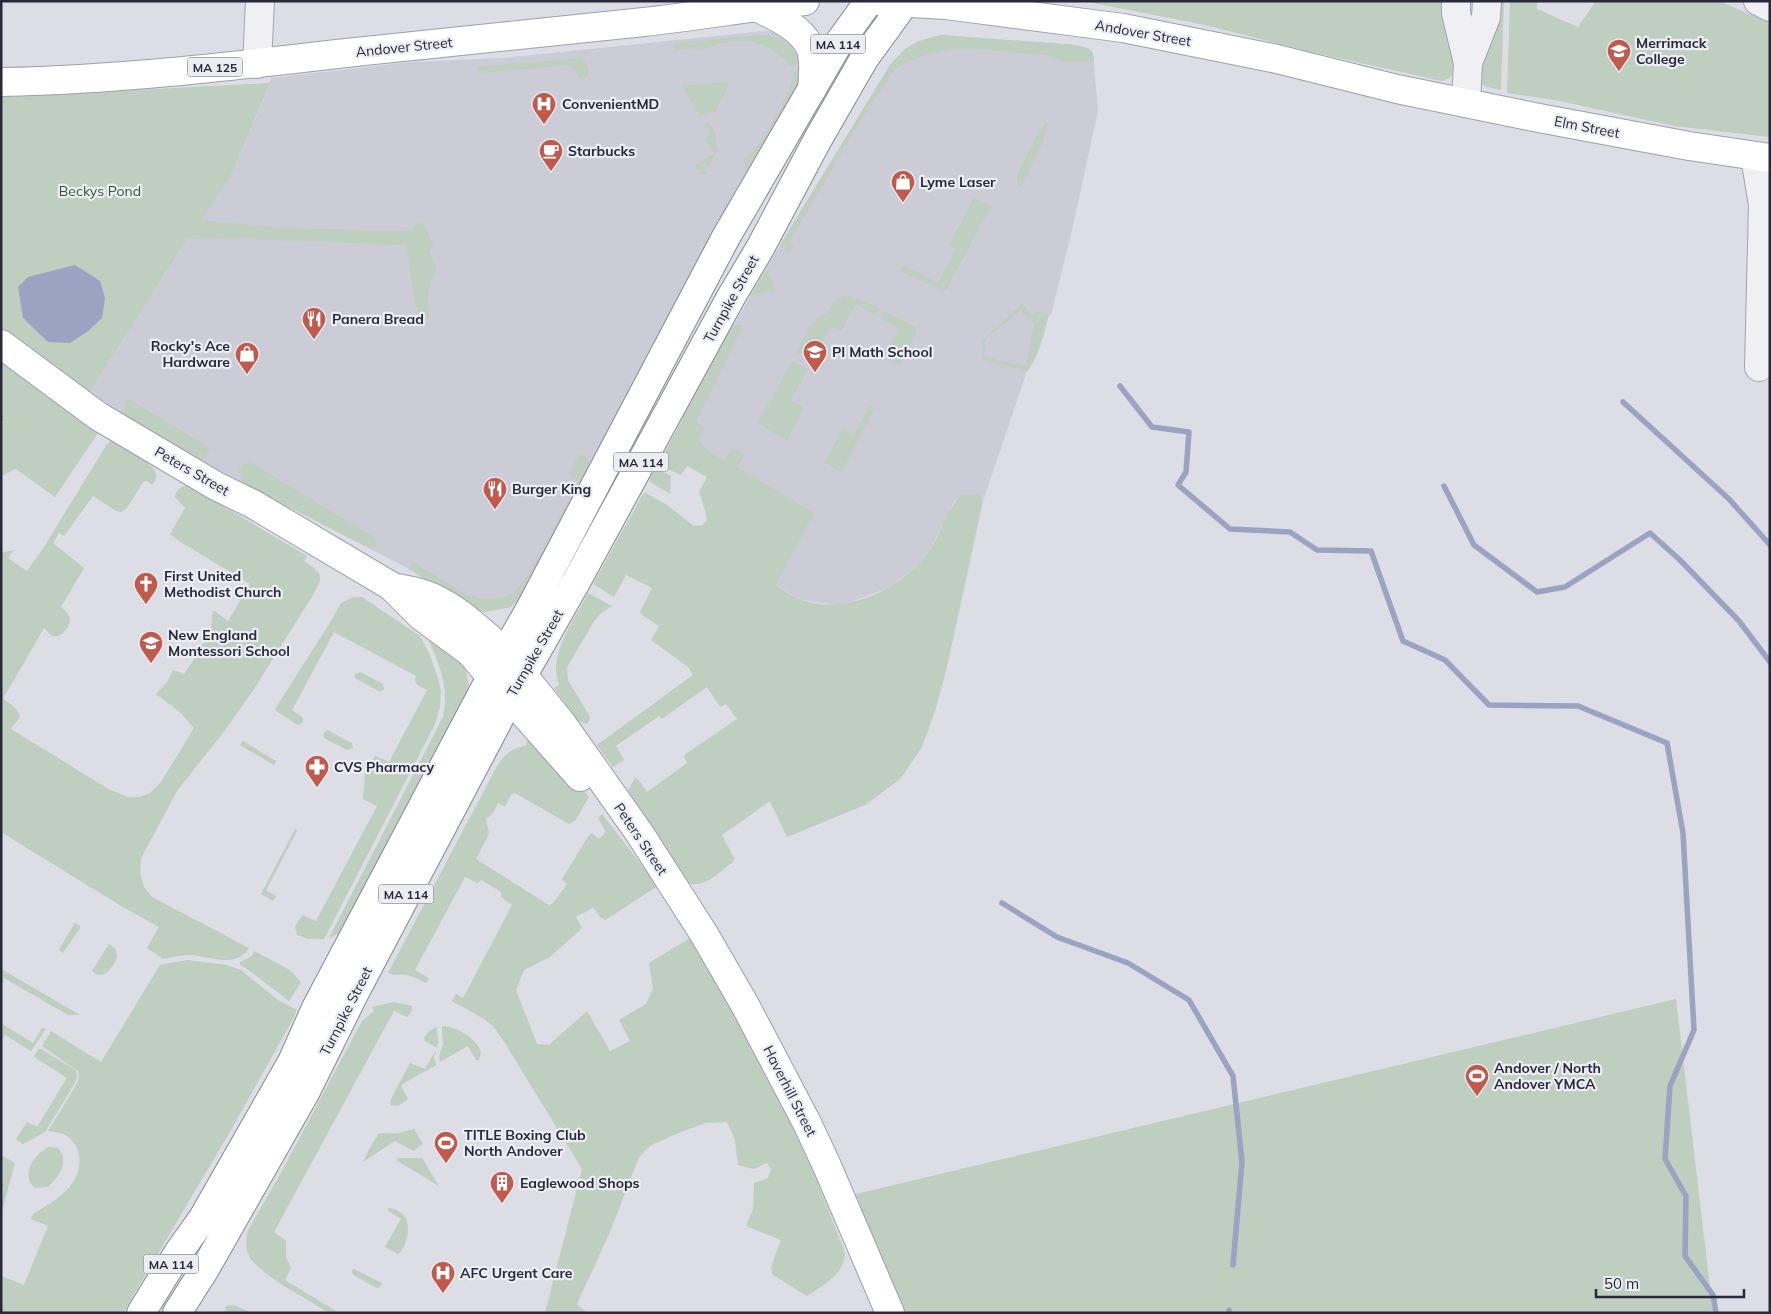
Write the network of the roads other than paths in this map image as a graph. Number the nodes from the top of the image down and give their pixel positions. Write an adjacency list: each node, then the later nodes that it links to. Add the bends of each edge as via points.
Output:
1 (260, 1): 14 (street)
2 (805, 1): 9 (main road, Andover Street / MA 125)
3 (869, 1): 16 (main road, Turnpike Street / MA 114, via 838,44)
4 (877, 1): 8 (main road, Andover Street)
5 (1456, 1): 13 (street)
6 (1487, 1): 13 (street, via 1486,17)
7 (1758, 1): 10 (street)
8 (906, 2): 12 (main road, Andover Street); 25 (main road, Turnpike Street / MA 114, via 864,59 818,139)
9 (760, 4): 11 (main road, Andover Street / MA 125); 16 (main road, via 802,36 811,49)
10 (1770, 6)
11 (715, 7): 14 (main road, Andover Street / MA 125)
12 (1018, 9): 17 (main road, Andover Street, via 1277,59)
13 (1468, 63): 18 (street)
14 (257, 64): 15 (main road, Andover Street / MA 125)
15 (1, 82)
16 (812, 89): 23 (main road, Turnpike Street / MA 114, via 726,237)
17 (1406, 91): 18 (main road, Elm Street)
18 (1466, 104): 19 (main road, Elm Street)
19 (1763, 158): 21 (street)
20 (1, 344): 22 (main road, Peters Street, via 98,416)
21 (1759, 367)
22 (391, 586): 23 (main road, Peters Street, via 443,602); 24 (main road, Peters Street, via 421,616 471,653)
23 (506, 654): 24 (main road, Turnpike Street / MA 114); 25 (main road, Peters Street)
24 (491, 677): 25 (main road, Peters Street); 27 (main road, Turnpike Street / MA 114, via 316,1008 292,1062 203,1218)
25 (516, 686): 26 (main road, Peters Street); 28 (main road, Turnpike Street / MA 114, via 358,985 306,1091)
26 (669, 880): 29 (main road, Haverhill Street, via 741,997 807,1123)
27 (141, 1313)
28 (177, 1313)
29 (890, 1313)

